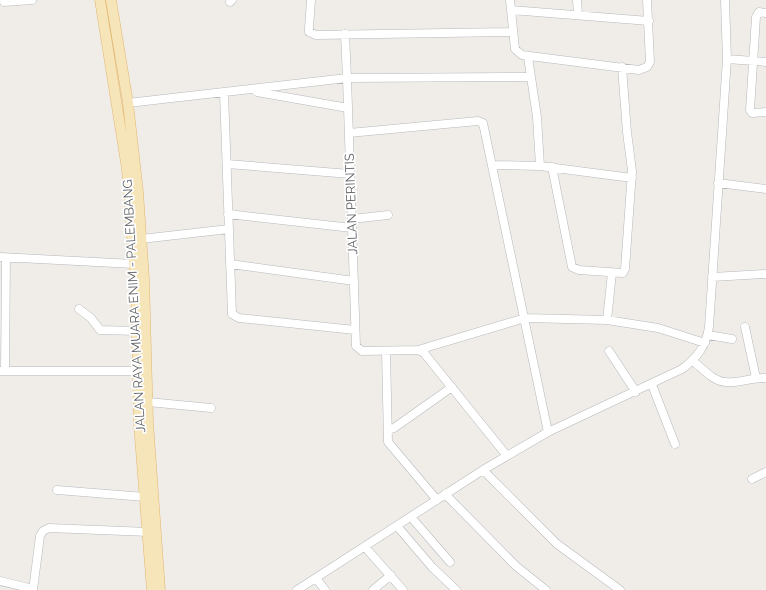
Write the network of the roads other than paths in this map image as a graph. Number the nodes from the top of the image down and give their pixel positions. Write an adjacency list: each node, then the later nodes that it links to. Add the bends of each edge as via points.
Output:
1 (32, 0): 9 (street)
2 (100, 0): 24 (main road, JALAN RAYA MUARA ENIM - PALEMBANG)
3 (111, 0): 23 (main road, JALAN RAYA MUARA ENIM - PALEMBANG)
4 (311, 0): 15 (street, via 309,32 316,35)
5 (510, 0): 10 (street)
6 (577, 0): 12 (street)
7 (647, 0): 13 (street)
8 (725, 0): 17 (street)
9 (4, 2)
10 (511, 10): 12 (street); 14 (street)
11 (766, 13): 18 (street, via 759,12 756,17)
12 (578, 15): 13 (street)
13 (649, 21): 20 (street, via 649,65 641,69)
14 (512, 32): 15 (street); 16 (street, via 515,48 519,54)
15 (345, 34): 22 (street, JALAN PERINTIS)
16 (528, 57): 20 (street); 21 (street)
17 (727, 59): 18 (street); 37 (street)
18 (753, 61): 19 (street); 29 (street, via 750,110 752,113)
19 (766, 62)
20 (622, 67): 36 (street)
21 (531, 77): 22 (street); 33 (street)
22 (347, 78): 25 (street); 28 (street, JALAN PERINTIS)
23 (124, 85): 24 (main road); 27 (main road, JALAN RAYA MUARA ENIM - PALEMBANG)
24 (114, 88): 46 (main road, JALAN RAYA MUARA ENIM - PALEMBANG, via 127,169)
25 (248, 90): 26 (street); 28 (street)
26 (224, 93): 27 (street); 31 (street)
27 (128, 103): 44 (main road, JALAN RAYA MUARA ENIM - PALEMBANG)
28 (348, 108): 30 (street, JALAN PERINTIS)
29 (766, 112)
30 (349, 133): 32 (street, via 478,121 483,123); 35 (street, JALAN PERINTIS)
31 (227, 164): 35 (street); 39 (street)
32 (493, 165): 33 (street); 53 (street)
33 (540, 166): 34 (street)
34 (552, 168): 36 (street); 48 (street, via 571,265 576,269)
35 (350, 174): 41 (street, JALAN PERINTIS)
36 (632, 178): 48 (street, via 625,269 622,273)
37 (718, 183): 38 (street); 50 (street)
38 (766, 189)
39 (228, 214): 42 (street); 43 (street)
40 (388, 214): 41 (street)
41 (352, 219): 42 (street, JALAN PERINTIS)
42 (352, 228): 51 (street, JALAN PERINTIS)
43 (229, 229): 44 (street); 47 (street)
44 (141, 239): 65 (main road, JALAN RAYA MUARA ENIM - PALEMBANG)
45 (3, 257): 46 (street); 64 (street)
46 (134, 264): 57 (main road, JALAN RAYA MUARA ENIM - PALEMBANG)
47 (230, 264): 51 (street); 56 (street, via 231,310 237,318)
48 (612, 273): 54 (street)
49 (766, 274): 50 (street)
50 (712, 277): 58 (street)
51 (354, 281): 56 (street, JALAN PERINTIS)
52 (79, 309): 57 (street, via 91,318 100,330)
53 (525, 318): 54 (street, JALAN PERINTIS); 60 (street, JALAN PERINTIS); 74 (street)
54 (607, 320): 58 (street, JALAN PERINTIS)
55 (745, 327): 66 (street)
56 (355, 330): 61 (street, JALAN PERINTIS, via 356,346 360,351)
57 (137, 331): 65 (main road, JALAN RAYA MUARA ENIM - PALEMBANG)
58 (707, 339): 59 (street, JALAN PERINTIS); 63 (street)
59 (732, 339)
60 (418, 350): 61 (street, JALAN PERINTIS); 69 (street, via 427,355)
61 (386, 351): 73 (street)
62 (609, 351): 70 (street)
63 (693, 361): 66 (street, via 724,382); 68 (street)
64 (2, 371): 65 (street)
65 (142, 371): 71 (main road, JALAN RAYA MUARA ENIM - PALEMBANG); 82 (main road, JALAN RAYA MUARA ENIM - PALEMBANG)
66 (756, 378): 67 (street)
67 (766, 378)
68 (652, 385): 70 (street); 75 (street)
69 (452, 387): 73 (street); 76 (street)
70 (636, 392): 74 (street)
71 (148, 402): 72 (street); 95 (main road, JALAN RAYA MUARA ENIM - PALEMBANG)
72 (211, 408)
73 (388, 430): 83 (street, via 389,443)
74 (548, 432): 76 (street)
75 (675, 444)
76 (507, 456): 77 (street)
77 (483, 470): 81 (street); 101 (street, via 557,544)
78 (766, 472): 79 (street)
79 (752, 478)
80 (57, 490): 82 (street)
81 (445, 494): 83 (street); 92 (street, via 516,566)
82 (145, 497): 86 (main road, JALAN RAYA MUARA ENIM - PALEMBANG)
83 (437, 500): 84 (street)
84 (411, 517): 85 (street); 88 (street)
85 (397, 526): 87 (street); 100 (street, via 432,567)
86 (149, 532): 93 (street, via 44,529 40,536); 94 (main road, JALAN RAYA MUARA ENIM - PALEMBANG)
87 (365, 547): 89 (street); 90 (street)
88 (450, 562)
89 (391, 575): 98 (street); 99 (street)
90 (316, 578): 96 (street); 97 (street)
91 (0, 581): 93 (street)
92 (544, 589)
93 (33, 590)
94 (152, 590)
95 (160, 590)
96 (297, 590)
97 (325, 590)
98 (373, 590)
99 (403, 590)
100 (456, 590)
101 (620, 590)

